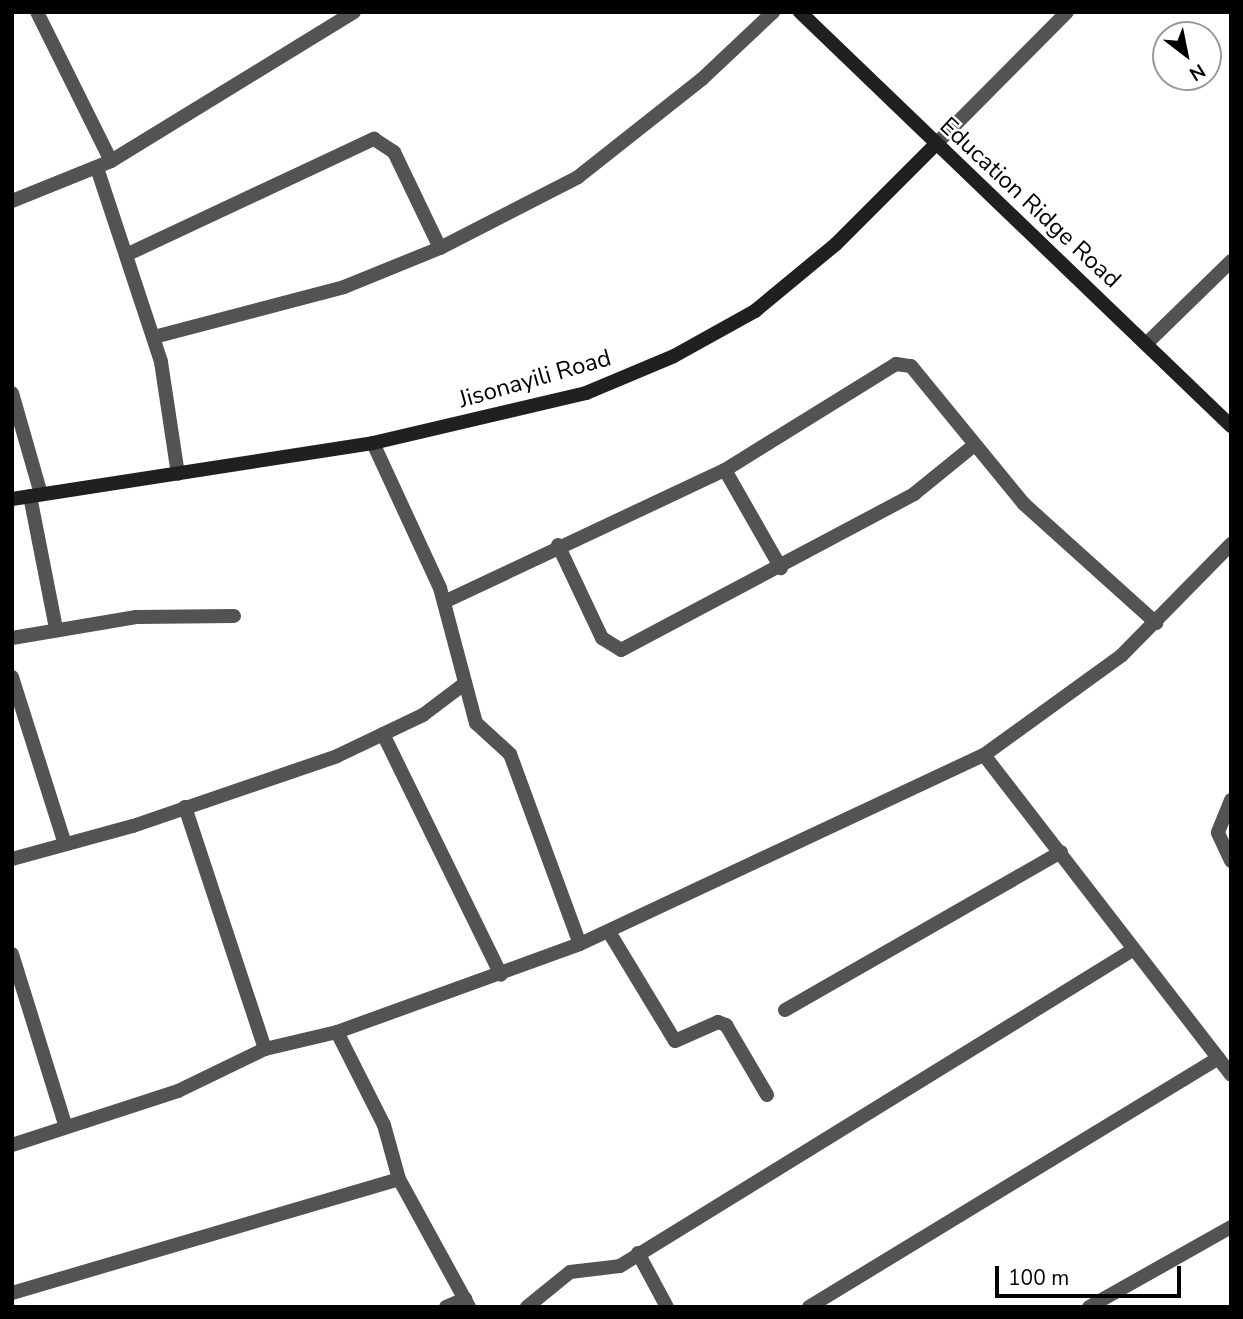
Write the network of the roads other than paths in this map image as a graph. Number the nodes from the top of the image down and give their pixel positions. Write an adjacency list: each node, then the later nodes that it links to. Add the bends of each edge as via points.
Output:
1 (37, 12): 7 (street)
2 (354, 12): 7 (street)
3 (773, 12): 10 (street, via 702,79 578,177)
4 (800, 12): 6 (street, Education Ridge Road)
5 (1067, 12): 6 (street, Jisonayili Road)
6 (935, 145): 14 (street, Education Ridge Road); 17 (street, Jisonayili Road, via 836,244 755,311 674,356 586,393)
7 (111, 161): 8 (street)
8 (97, 168): 9 (street); 11 (street)
9 (12, 201)
10 (440, 248): 11 (street, via 394,152 374,139); 13 (street, via 344,287)
11 (128, 254): 13 (street)
12 (1229, 265): 14 (street)
13 (154, 337): 20 (street)
14 (1146, 344): 16 (street, Education Ridge Road)
15 (12, 393): 21 (street)
16 (1231, 426)
17 (373, 443): 20 (street, Jisonayili Road); 26 (street)
18 (973, 446): 19 (street, via 911,366 896,364); 25 (street, via 914,494); 28 (street, via 1024,504)
19 (725, 470): 23 (street); 25 (street)
20 (178, 474): 21 (street, Jisonayili Road)
21 (36, 495): 22 (street, Jisonayili Road); 29 (street)
22 (12, 499)
23 (558, 545): 25 (street, via 602,638 621,650); 26 (street)
24 (1230, 546): 28 (street)
25 (781, 568)
26 (444, 602): 32 (street)
27 (234, 616): 29 (street, via 136,617)
28 (1156, 624): 34 (street)
29 (56, 628): 30 (street)
30 (12, 638)
31 (12, 677): 37 (street)
32 (464, 684): 33 (street, via 423,715); 42 (street, via 476,723 510,754)
33 (383, 734): 36 (street); 45 (street)
34 (984, 755): 38 (street); 41 (street)
35 (1231, 800): 40 (street, via 1219,833)
36 (185, 807): 37 (street); 49 (street)
37 (65, 844): 39 (street)
38 (1061, 852): 43 (street); 47 (street)
39 (12, 859)
40 (1231, 861)
41 (609, 932): 42 (street); 52 (street, via 675,1041 718,1022 726,1025)
42 (579, 944): 45 (street)
43 (1131, 951): 50 (street); 57 (street, via 897,1100)
44 (12, 954): 46 (street)
45 (501, 975): 48 (street)
46 (18, 993): 53 (street)
47 (785, 1010)
48 (337, 1032): 49 (street); 55 (street, via 384,1125)
49 (265, 1049): 53 (street, via 178,1090)
50 (1218, 1058): 51 (street); 63 (street)
51 (1231, 1075)
52 (767, 1095)
53 (66, 1127): 54 (street)
54 (12, 1145)
55 (399, 1179): 58 (street); 59 (street)
56 (1231, 1227): 64 (street)
57 (638, 1253): 61 (street, via 610,1272 570,1272); 62 (street)
58 (12, 1293)
59 (467, 1303): 60 (street)
60 (446, 1307)
61 (527, 1307)
62 (667, 1307)
63 (809, 1307)
64 (1089, 1307)

